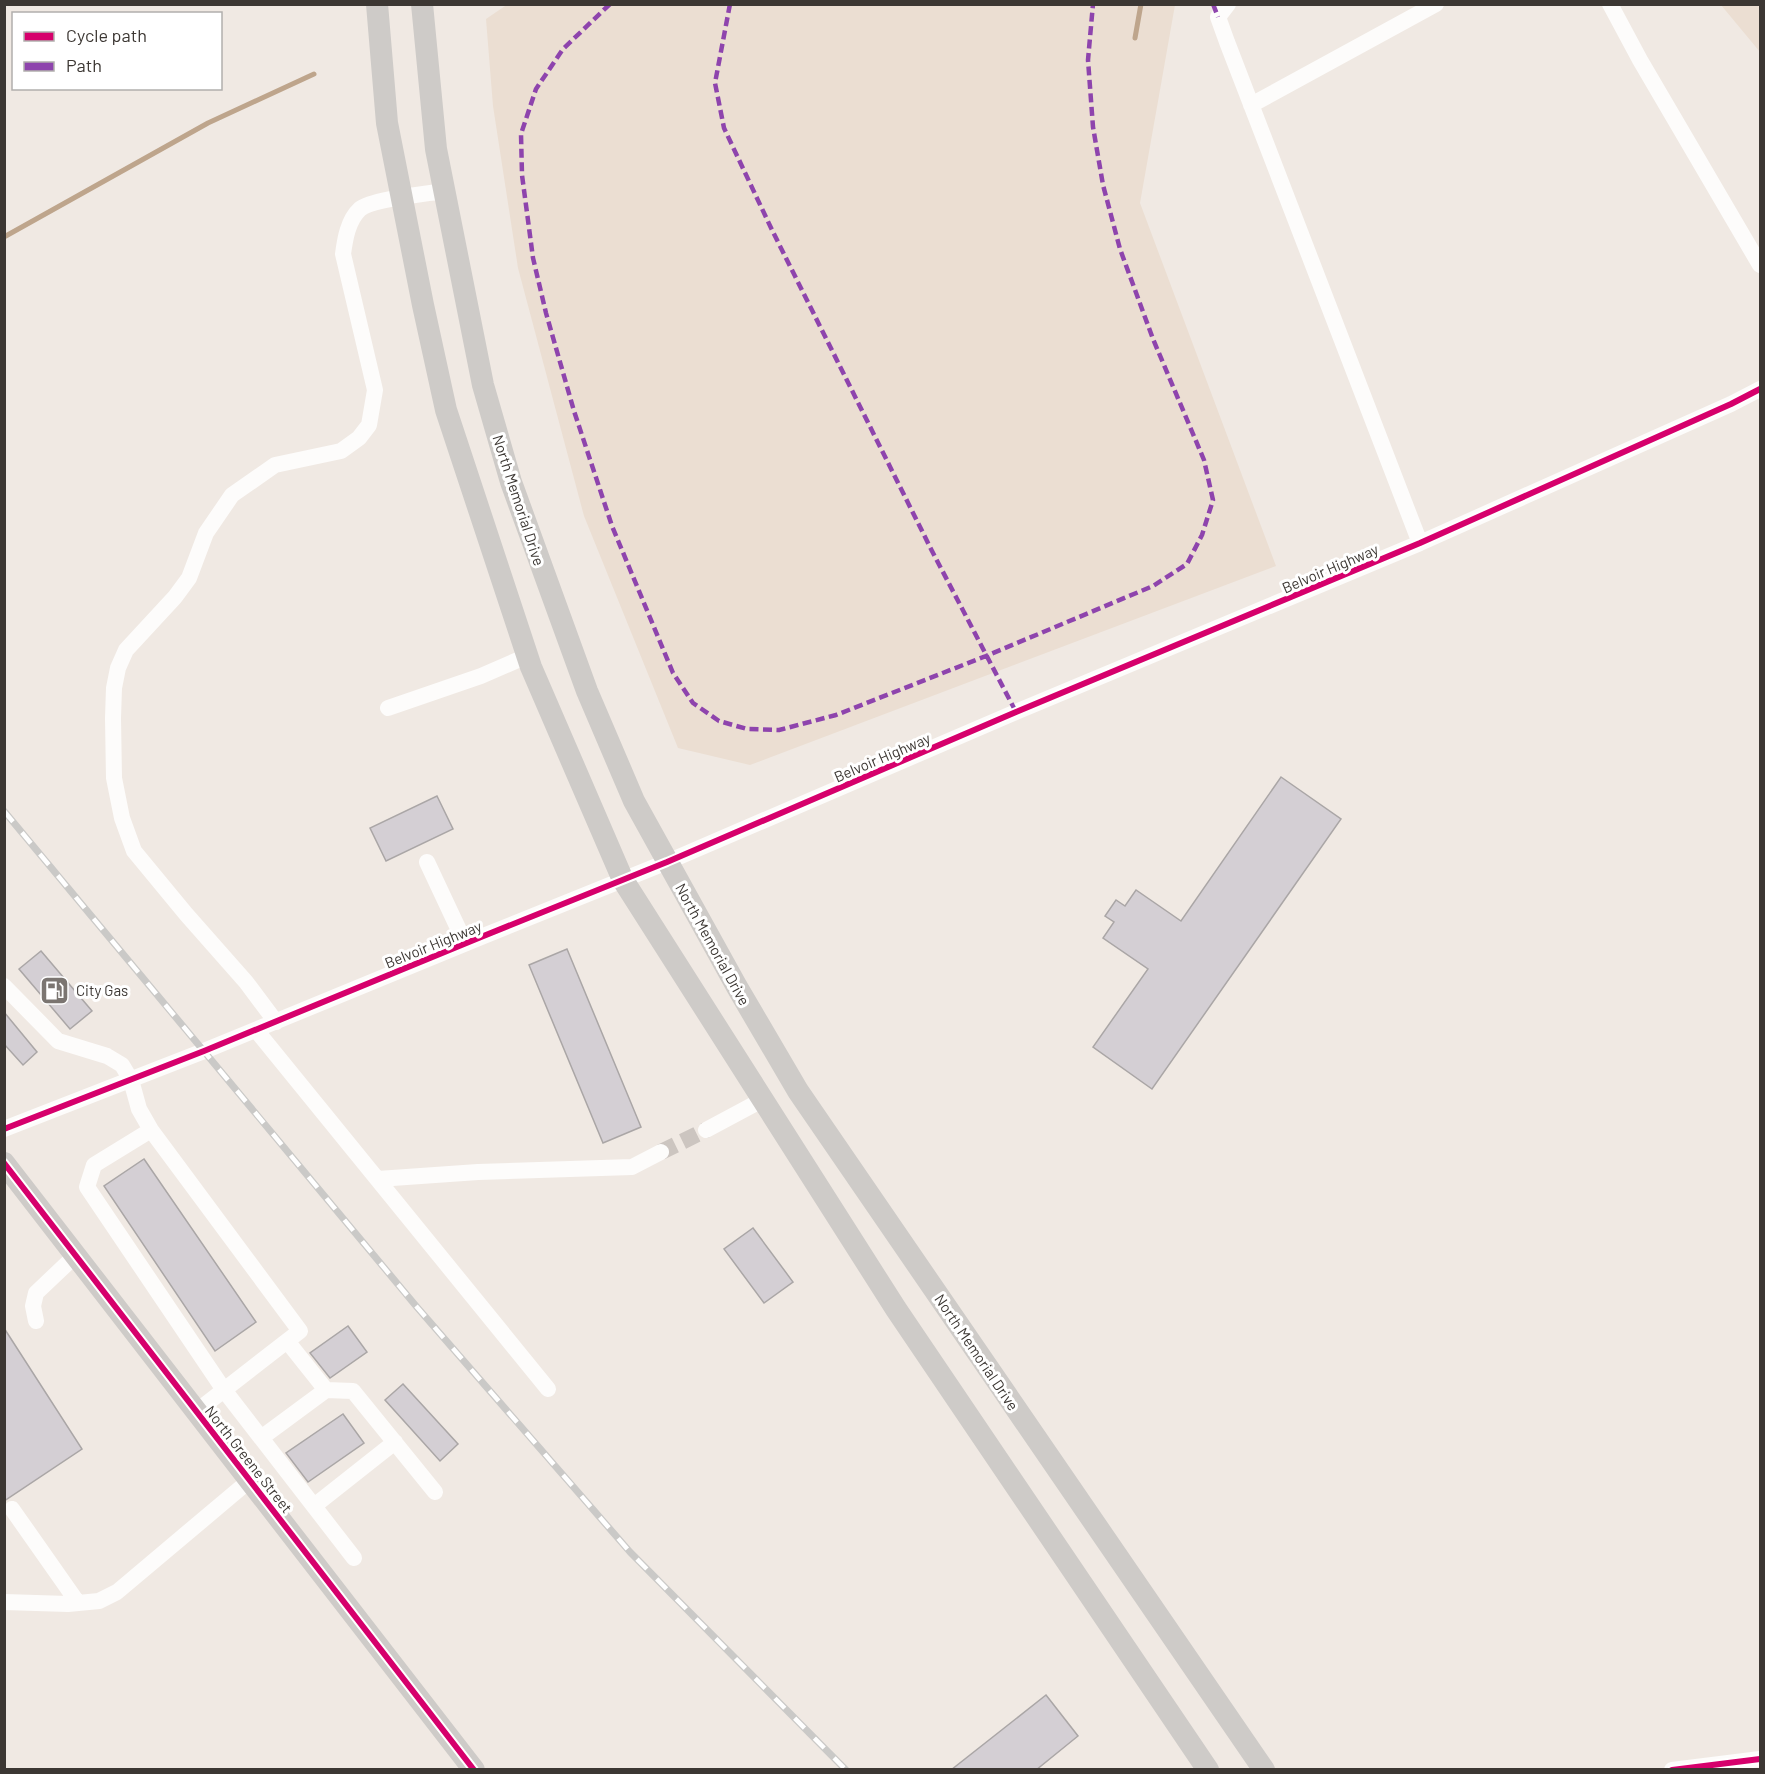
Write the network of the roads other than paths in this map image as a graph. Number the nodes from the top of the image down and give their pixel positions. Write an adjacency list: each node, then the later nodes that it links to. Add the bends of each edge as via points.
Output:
1 (377, 4): 8 (main road, via 387,123)
2 (422, 4): 7 (main road, North Memorial Drive, via 436,149)
3 (1228, 4): 6 (street, via 1218,17)
4 (1436, 4): 6 (street)
5 (1610, 4): 9 (street)
6 (1251, 105): 11 (street)
7 (444, 191): 8 (street); 15 (main road, North Memorial Drive, via 483,385 511,482 587,691 633,801)
8 (402, 198): 12 (main road, via 446,410); 19 (street, via 360,209 351,223 343,254 375,390 369,425 341,451 275,465 232,495 206,533 189,578 126,650 114,688 114,778 134,851)
9 (1761, 265)
10 (1761, 390): 11 (street, Belvoir Highway)
11 (1420, 543): 15 (street, Belvoir Highway)
12 (527, 656): 13 (street); 16 (main road)
13 (388, 708)
14 (427, 862): 17 (street)
15 (667, 862): 16 (street, Belvoir Highway); 48 (main road, North Memorial Drive, via 798,1091)
16 (623, 880): 17 (street, Belvoir Highway); 22 (main road)
17 (465, 943): 19 (street, Belvoir Highway)
18 (4, 986): 21 (street, via 58,1041 107,1056 122,1065)
19 (276, 1022): 20 (street, Belvoir Highway)
20 (256, 1030): 21 (street, Belvoir Highway); 28 (street)
21 (131, 1080): 23 (street, Belvoir Highway); 24 (street, via 139,1109)
22 (762, 1100): 25 (street); 47 (main road, via 896,1310)
23 (4, 1129)
24 (151, 1130): 31 (street, via 300,1331); 33 (street, via 94,1166 87,1187)
25 (706, 1130)
26 (661, 1152): 28 (street, via 632,1167)
27 (4, 1163): 29 (main road, North Greene Street)
28 (378, 1179): 32 (street)
29 (76, 1255): 30 (street, via 36,1293); 35 (main road, North Greene Street)
30 (36, 1321)
31 (287, 1341): 33 (street); 34 (street)
32 (548, 1389)
33 (224, 1390): 35 (street); 36 (street)
34 (326, 1390): 36 (street); 37 (street, via 353,1391)
35 (197, 1411): 38 (main road, North Greene Street)
36 (261, 1438): 40 (street)
37 (395, 1442): 39 (street); 40 (street)
38 (250, 1480): 44 (street, via 117,1592 99,1601); 46 (main road, North Greene Street)
39 (435, 1492)
40 (314, 1506): 42 (street)
41 (12, 1509): 44 (street)
42 (354, 1558)
43 (4, 1602): 44 (street)
44 (78, 1603)
45 (1761, 1760): 49 (street)
46 (474, 1770)
47 (1208, 1770)
48 (1264, 1770)
49 (1672, 1770)

